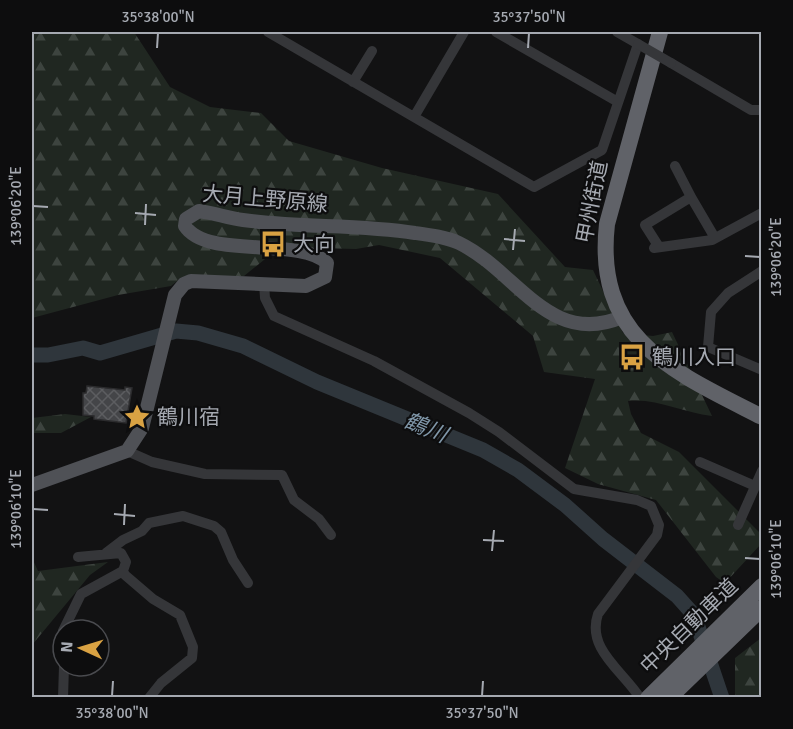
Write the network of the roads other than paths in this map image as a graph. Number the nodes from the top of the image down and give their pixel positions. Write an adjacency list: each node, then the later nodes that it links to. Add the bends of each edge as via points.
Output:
1 (268, 32): 8 (street)
2 (464, 32): 11 (street)
3 (496, 32): 9 (street)
4 (617, 32): 6 (street)
5 (660, 32): 18 (highway, 甲州街道, via 607,224 605,265)
6 (638, 44): 9 (street); 10 (street, bridge, via 751,110)
7 (372, 51): 8 (street)
8 (353, 82): 11 (street)
9 (618, 102): 11 (street, via 602,150 534,187)
10 (762, 110)
11 (414, 117)
12 (675, 166): 13 (street)
13 (691, 197): 15 (street); 15 (street, via 645,225 656,248)
14 (762, 213): 15 (street)
15 (715, 238)
16 (760, 276): 19 (street, via 728,293 711,312 708,347)
17 (264, 284): 18 (main road, 大月上野原線, via 317,283 325,278 327,264 313,254 201,239 190,234 185,226 190,214 211,212 242,220 374,228 448,239 484,258 548,313 565,322 600,324); 21 (main road, 大月上野原線, via 191,281 175,295 142,428); 38 (street, via 265,298 274,316 374,361 469,413 574,489 651,506 659,525 657,535 598,614 594,626 602,649)
18 (622, 317): 20 (highway, 甲州街道, via 663,364)
19 (762, 370)
20 (762, 417)
21 (128, 452): 24 (main road); 27 (street, via 152,462 205,474 282,476 294,500 319,519)
22 (700, 462): 25 (street)
23 (762, 471): 25 (street)
24 (32, 485)
25 (755, 486): 26 (street)
26 (738, 525)
27 (331, 535)
28 (106, 553): 29 (street); 30 (street, via 116,552 125,558); 31 (street, via 149,523 183,516 221,532)
29 (78, 556)
30 (123, 571): 34 (street, via 81,594); 37 (street, via 153,599 180,615 193,647 192,658 161,682)
31 (248, 583)
32 (762, 586): 39 (highway, 中央自動車道)
33 (762, 608): 40 (highway, 中央自動車道)
34 (69, 618)
35 (64, 678): 36 (street)
36 (63, 698)
37 (149, 698)
38 (640, 698)
39 (648, 698)
40 (669, 698)

